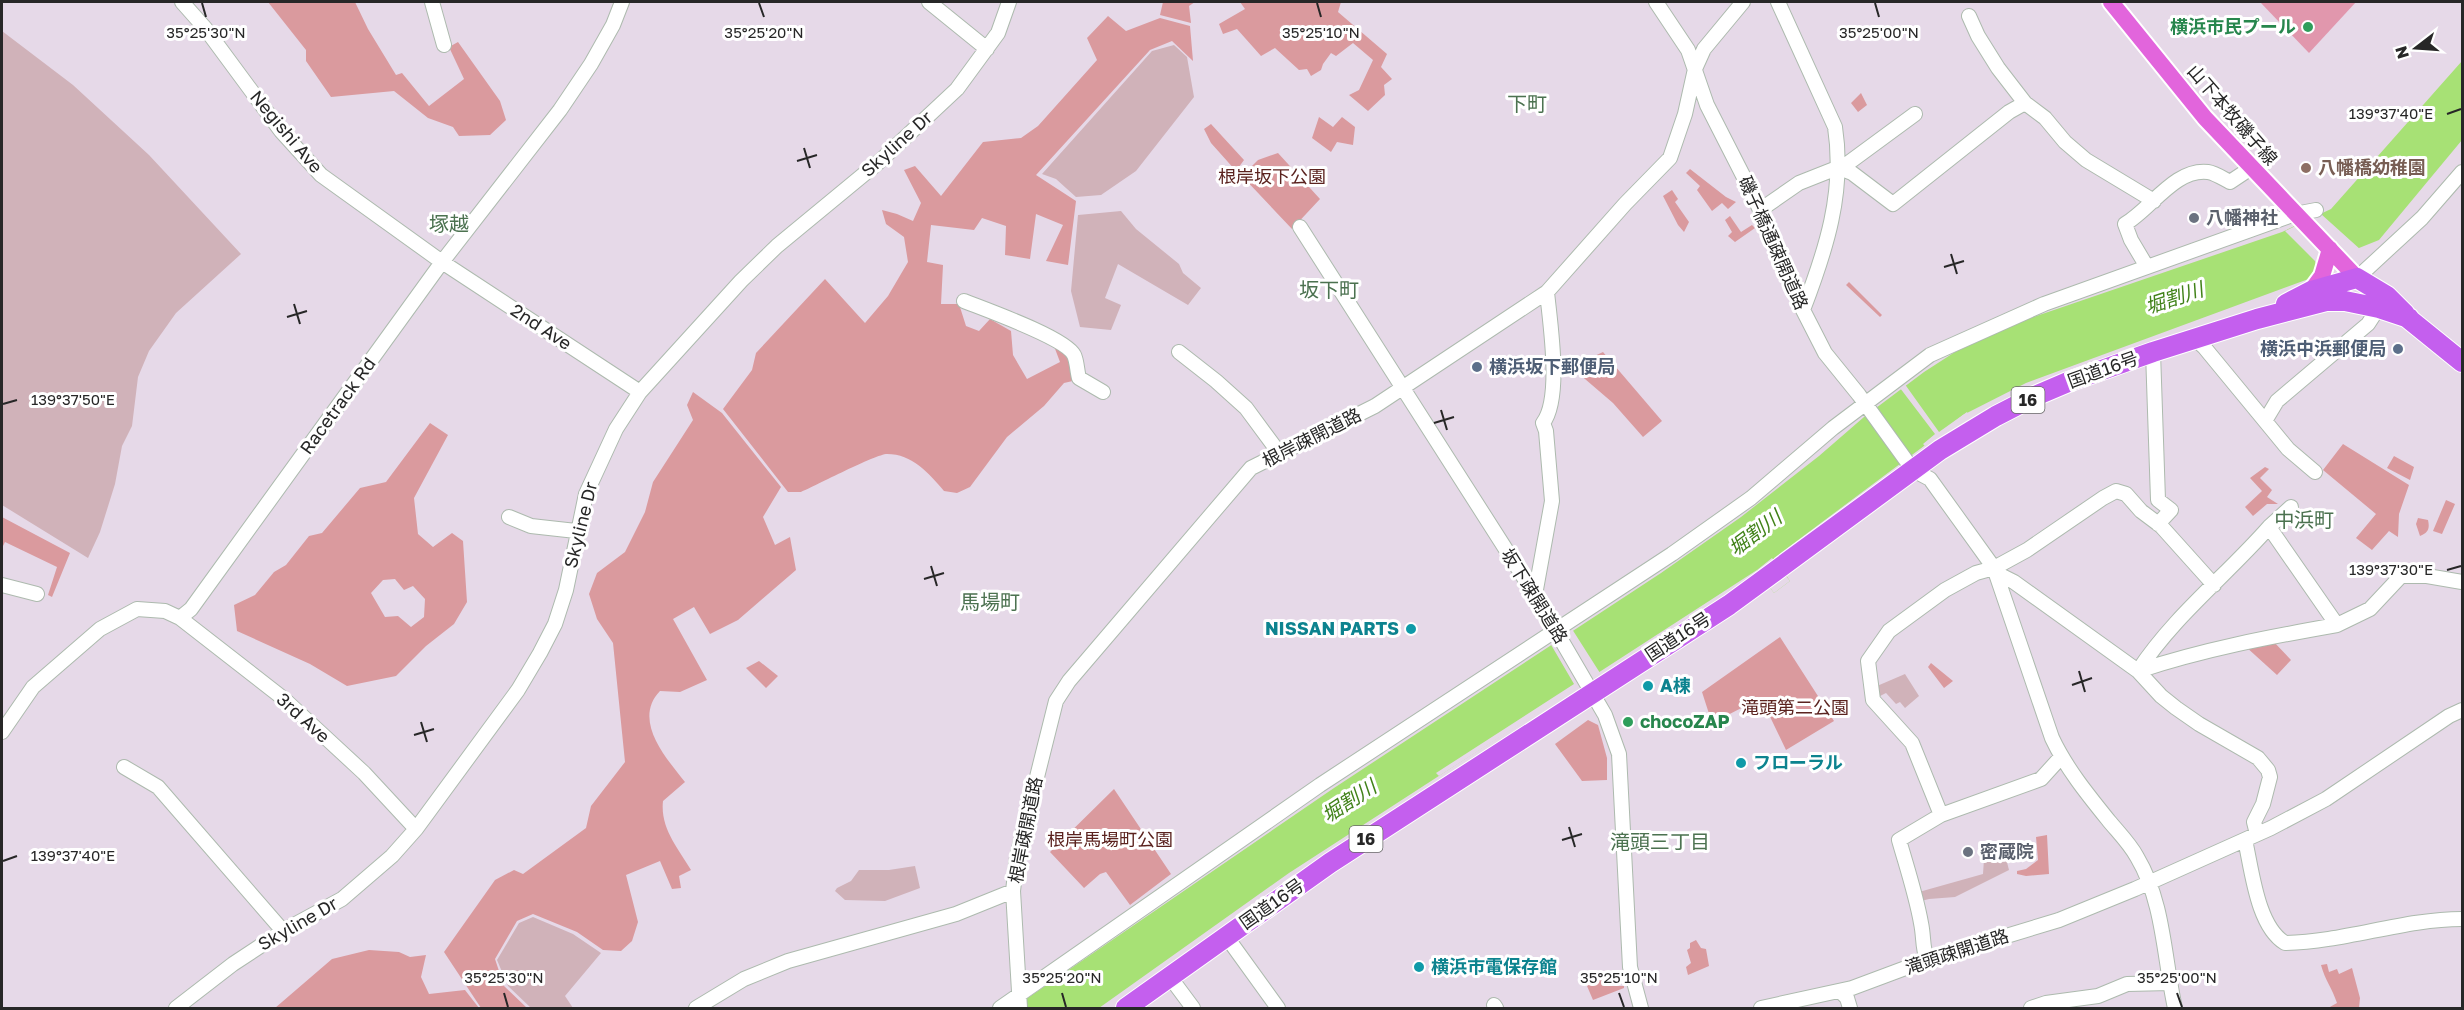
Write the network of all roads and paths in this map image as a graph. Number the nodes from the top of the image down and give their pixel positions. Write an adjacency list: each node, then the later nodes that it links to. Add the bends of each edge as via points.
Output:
1 (182, 2): 24 (street, Negishi Ave, via 281,131 321,175)
2 (432, 2): 11 (street)
3 (622, 2): 24 (street, Racetrack Rd, via 591,64 560,110)
4 (929, 2): 12 (street)
5 (1009, 2): 12 (street, Skyline Dr, via 998,33)
6 (1656, 2): 13 (street, 磯子橋通疎開道路, via 1688,50)
7 (1743, 2): 13 (street, 根岸疎開道路, via 1708,44)
8 (1778, 2): 16 (street, via 1835,127)
9 (2111, 2): 17 (main road, 山下本牧磯子線)
10 (1969, 16): 14 (street, via 1998,68)
11 (444, 45)
12 (987, 49): 38 (street, Skyline Dr, via 957,89 741,281)
13 (1695, 69): 20 (street, 磯子橋通疎開道路, via 1707,105); 28 (street, 根岸疎開道路, via 1670,158)
14 (2025, 103): 16 (street, via 1893,204 1852,173); 19 (street, via 2086,160)
15 (1915, 114): 16 (street, via 1847,164)
16 (1837, 167): 20 (street, via 1799,183); 31 (street, via 1830,234)
17 (2251, 168): 19 (street, via 2230,182 2208,172 2179,178); 21 (main road, 山下本牧磯子線)
18 (2463, 172): 26 (street, via 2422,218)
19 (2154, 201): 25 (street, via 2125,224)
20 (1760, 210): 31 (street, 磯子橋通疎開道路)
21 (2305, 215): 23 (main road, 山下本牧磯子線); 25 (street)
22 (1300, 227): 37 (street, 坂下疎開道路)
23 (2330, 249): 26 (main road, 山下本牧磯子線); 27 (main road)
24 (442, 262): 38 (street, 2nd Ave); 56 (street, Racetrack Rd, via 191,609)
25 (2147, 267): 40 (street, via 2003,320 1930,355)
26 (2351, 272): 27 (highway, 国道16号 / 16); 30 (highway, 国道16号 / 16)
27 (2315, 285): 32 (highway, 国道16号 / 16)
28 (1547, 292): 37 (street, 根岸疎開道路); 55 (street, via 1555,369 1548,416 1543,423 1552,501)
29 (964, 301): 39 (street, via 1068,346 1079,378)
30 (2383, 301): 32 (highway, 国道16号 / 16, via 2326,302); 36 (highway, 国道16号 / 16); 41 (street, via 2368,324 2277,401)
31 (1803, 310): 40 (street, 磯子橋通疎開道路, via 1825,353)
32 (2257, 319): 33 (highway, 国道16号 / 16)
33 (2195, 339): 35 (highway, 国道16号 / 16); 41 (street)
34 (1179, 352): 42 (street, via 1246,408)
35 (2153, 352): 43 (highway, 国道16号 / 16, via 2035,396); 47 (street, via 2158,500 2171,510)
36 (2463, 362)
37 (1402, 388): 42 (street, 根岸疎開道路); 55 (street, 坂下疎開道路)
38 (640, 392): 49 (street, Skyline Dr, via 598,465)
39 (1103, 392)
40 (1868, 407): 43 (street, 磯子橋通疎開道路); 58 (street, via 1751,498)
41 (2265, 421): 44 (street)
42 (1280, 454): 69 (street, 根岸疎開道路, via 1251,468 1076,672 1056,701 1022,831)
43 (1910, 464): 50 (street, 磯子橋通疎開道路, via 1930,479); 60 (highway, 国道16号 / 16, via 1764,579)
44 (2314, 472)
45 (2291, 507): 48 (street)
46 (509, 517): 49 (street, via 531,526)
47 (2158, 524): 50 (street, via 2126,494 2116,491); 53 (street)
48 (2270, 527): 53 (street); 57 (street)
49 (576, 531): 66 (street, Skyline Dr, via 566,590 555,624 540,652 518,690)
50 (1995, 571): 59 (street); 63 (street); 65 (street, via 1976,573 1949,588 1889,631 1868,661 1873,700 1912,743)
51 (2463, 582): 57 (street, via 2401,576 2370,609)
52 (2, 585): 54 (street)
53 (2214, 585): 59 (street, via 2156,644)
54 (38, 594)
55 (1535, 595): 58 (street, 坂下疎開道路)
56 (180, 618): 62 (street, via 165,611 137,609 100,629 33,687); 66 (street, 3rd Ave, via 284,699 364,773)
57 (2337, 625): 59 (street, via 2236,643)
58 (1558, 634): 60 (street, 坂下疎開道路); 77 (street, via 1320,785)
59 (2138, 671): 67 (street, via 2176,708 2258,758 2268,770 2270,777)
60 (1590, 686): 72 (highway, 国道16号 / 16); 85 (street, 坂下疎開道路, via 1619,754 1630,967)
61 (2463, 710): 67 (street, 滝頭疎開道路, via 2326,799)
62 (2, 732)
63 (2061, 757): 65 (street, via 2041,778); 68 (street, via 2138,858)
64 (124, 767): 71 (street, via 158,787)
65 (1941, 815): 73 (street, via 1899,840 1920,916)
66 (416, 829): 71 (street, Skyline Dr, via 392,856 342,899)
67 (2251, 837): 68 (street, 滝頭疎開道路); 70 (street, via 2265,919 2271,933 2285,943)
68 (2149, 882): 73 (street, 滝頭疎開道路, via 2059,920); 75 (street)
69 (1014, 891): 77 (street, 根岸疎開道路); 80 (street, via 956,914 788,961 744,979)
70 (2463, 919)
71 (283, 931): 79 (street, Skyline Dr)
72 (1226, 936): 74 (highway, 国道16号 / 16); 84 (street)
73 (1927, 960): 76 (street, 滝頭疎開道路)
74 (1170, 977): 82 (highway, 国道16号 / 16); 83 (street)
75 (2170, 983): 78 (street, via 2127,984); 89 (street)
76 (1841, 992): 86 (street, 滝頭疎開道路); 87 (street)
77 (1019, 1002): 81 (street)
78 (2100, 1002): 88 (street, via 2046,1003)
79 (176, 1008)
80 (696, 1008)
81 (1000, 1008)
82 (1126, 1008)
83 (1192, 1008)
84 (1278, 1008)
85 (1641, 1008)
86 (1761, 1008)
87 (1850, 1008)
88 (2031, 1008)
89 (2175, 1008)

